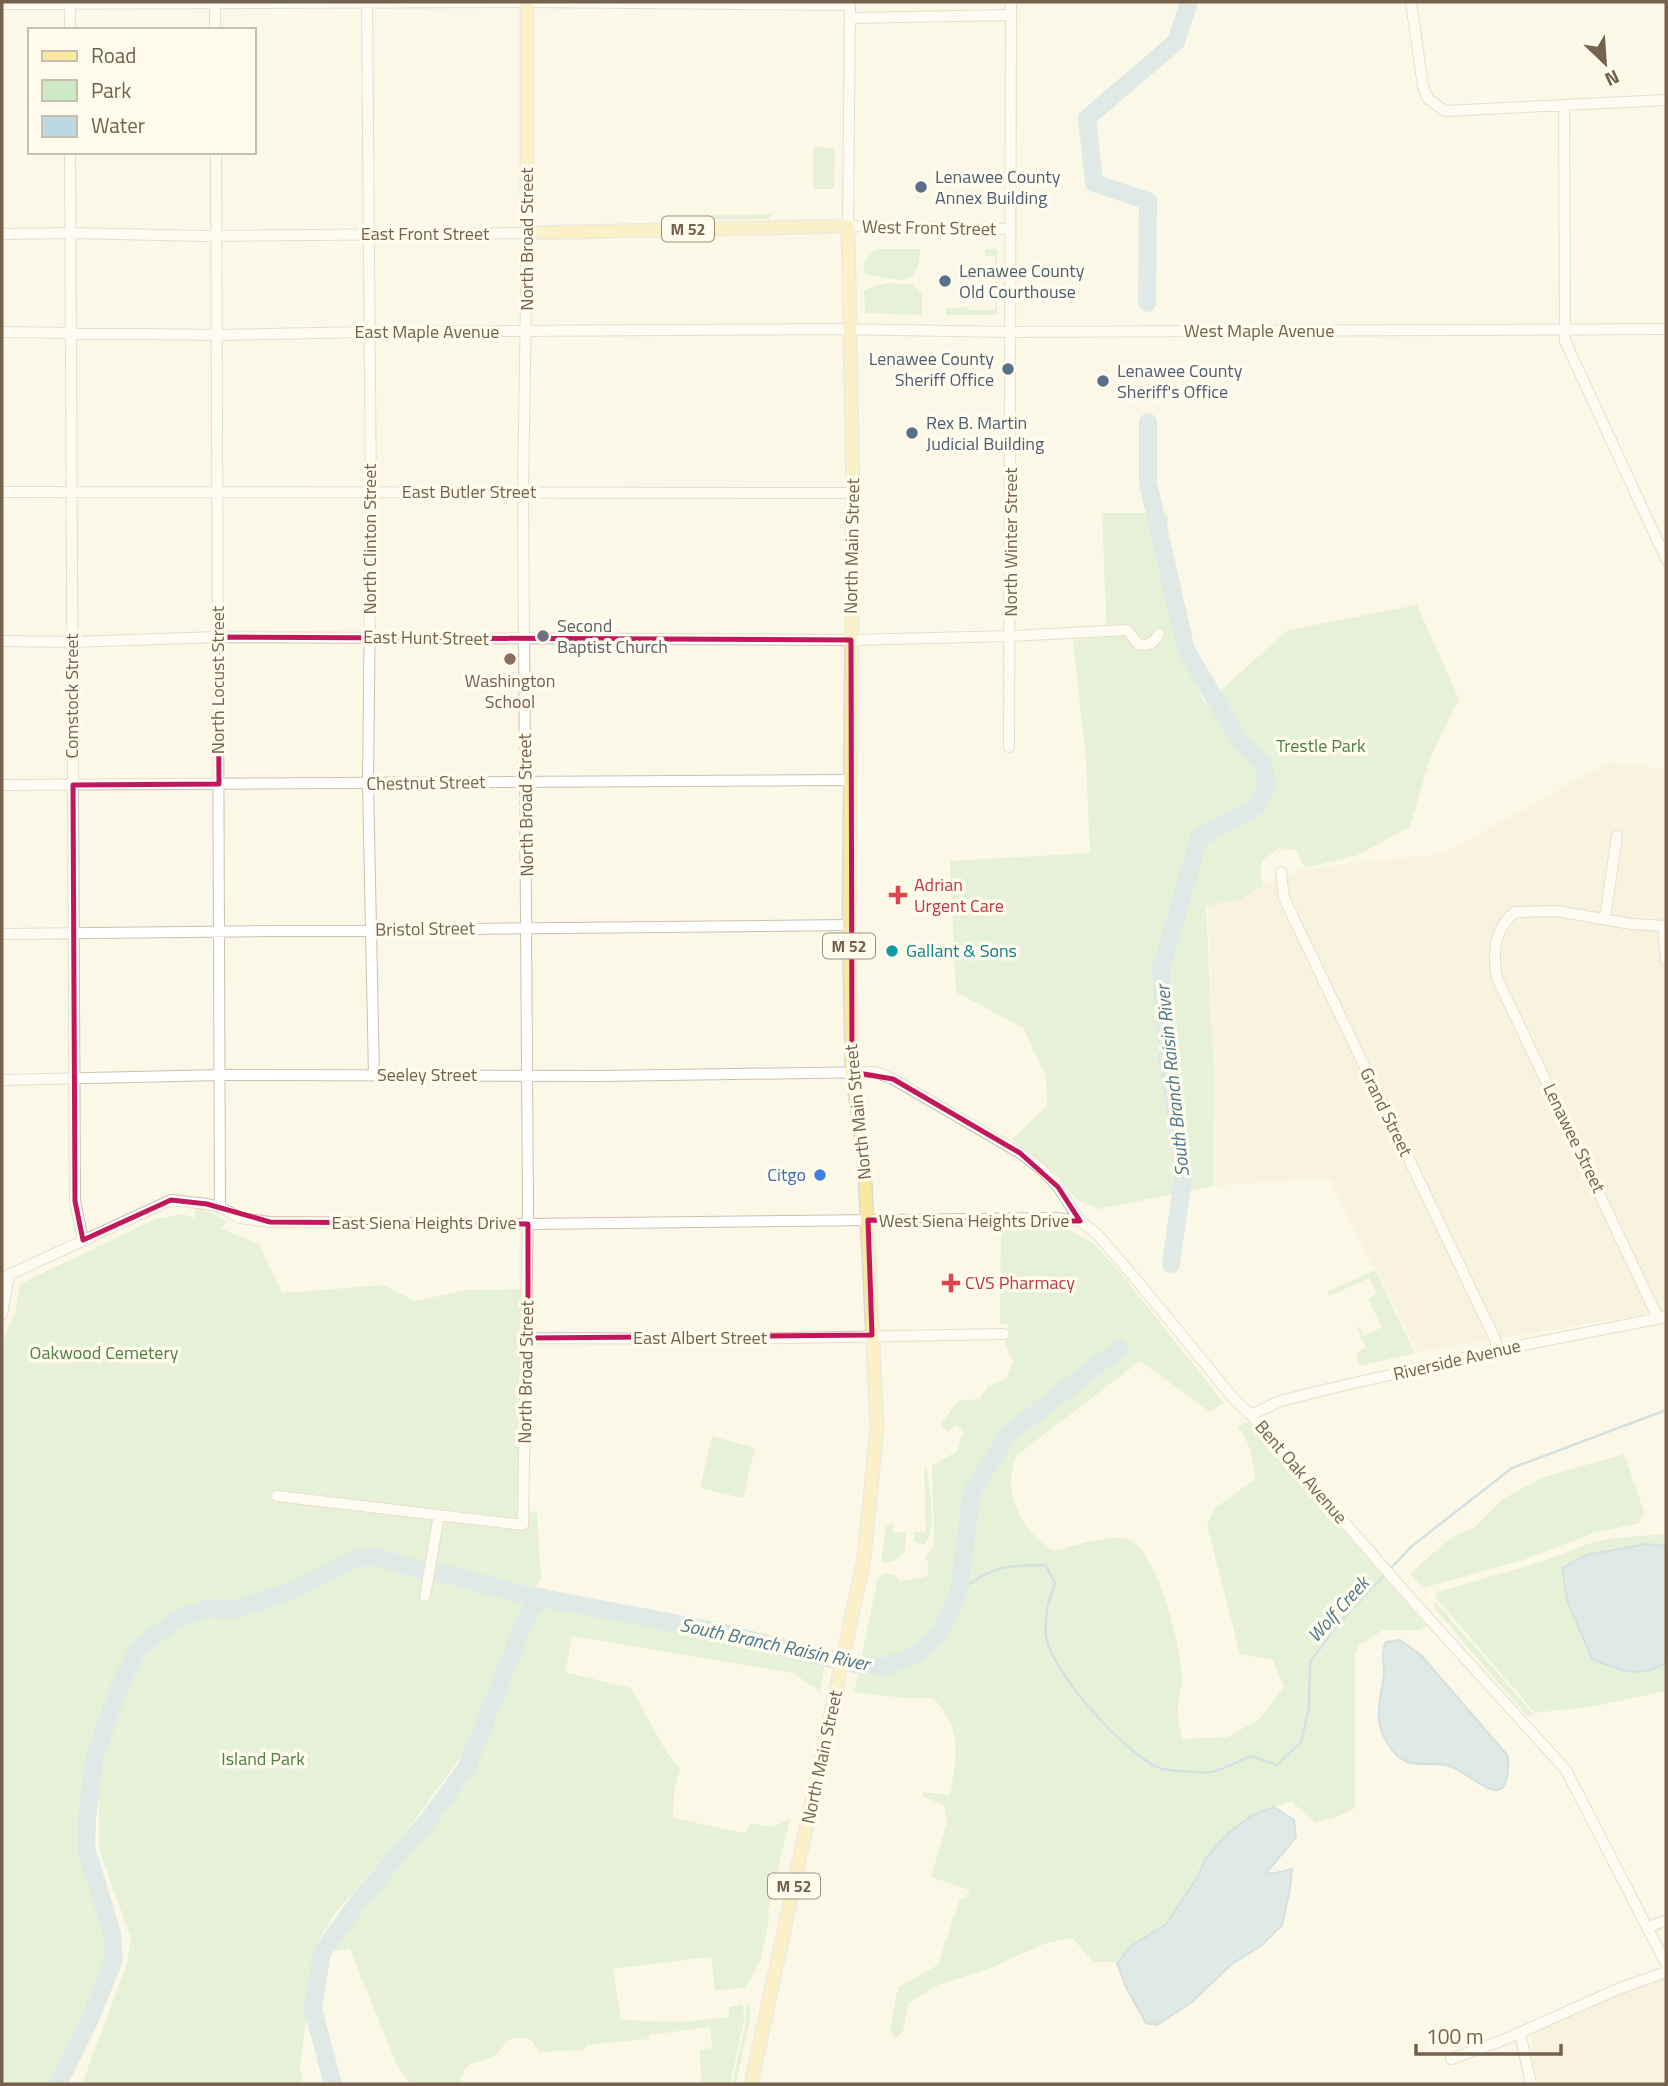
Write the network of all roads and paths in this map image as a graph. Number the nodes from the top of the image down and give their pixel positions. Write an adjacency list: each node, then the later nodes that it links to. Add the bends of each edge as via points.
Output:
1 (215, 2): 2 (street); 8 (street); 12 (street)
2 (367, 2): 3 (street); 22 (street, North Clinton Street)
3 (527, 2): 6 (street); 20 (main road, North Broad Street)
4 (1011, 2): 9 (street, North Winter Street)
5 (1411, 2): 14 (street, via 1423,86 1436,106 1445,111)
6 (850, 3): 10 (street, North Main Street)
7 (2, 4): 8 (street)
8 (70, 4): 11 (street)
9 (1011, 15): 10 (street); 18 (street, North Winter Street)
10 (851, 18): 17 (street, North Main Street)
11 (70, 28)
12 (215, 28)
13 (1666, 100): 14 (street)
14 (1564, 106): 26 (street)
15 (71, 154): 19 (street, Comstock Street)
16 (216, 154): 23 (street, North Locust Street)
17 (848, 226): 18 (street, West Front Street); 20 (main road, East Front Street / M 52); 24 (main road, North Main Street / M 52)
18 (1010, 229): 30 (street, North Winter Street)
19 (71, 233): 21 (street, East Front Street); 23 (street, East Front Street); 31 (street, Comstock Street)
20 (527, 233): 22 (street, East Front Street); 27 (street, North Broad Street)
21 (2, 234)
22 (369, 234): 23 (street, East Front Street); 29 (street, North Clinton Street)
23 (216, 235): 32 (street, North Locust Street)
24 (852, 329): 27 (street, East Maple Avenue); 30 (street, West Maple Avenue); 38 (main road, North Main Street / M 52)
25 (1666, 329): 26 (street, West Maple Avenue)
26 (1565, 330): 30 (street, West Maple Avenue); 39 (street, via 1565,341)
27 (526, 331): 29 (street, East Maple Avenue); 37 (street, North Broad Street)
28 (2, 332): 31 (street, East Maple Avenue)
29 (369, 332): 32 (street, East Maple Avenue); 33 (street, North Clinton Street)
30 (1009, 332): 41 (street, North Winter Street)
31 (71, 333): 32 (street, East Maple Avenue); 35 (street, Comstock Street)
32 (218, 335): 36 (street, North Locust Street)
33 (371, 491): 36 (street, East Butler Street); 37 (street, East Butler Street); 43 (street, North Clinton Street)
34 (2, 492): 35 (street, East Butler Street)
35 (71, 492): 36 (street, East Butler Street); 47 (street, Comstock Street)
36 (217, 492): 42 (street, North Locust Street)
37 (523, 492): 38 (street, East Butler Street); 45 (street, North Broad Street)
38 (853, 493): 46 (main road, North Main Street / M 52)
39 (1666, 559)
40 (1159, 634): 41 (street, East Hunt Street, via 1146,645 1138,644 1127,630)
41 (1011, 636): 46 (street, East Hunt Street); 48 (street, North Winter Street)
42 (218, 637): 43 (street, East Hunt Street); 47 (street, East Hunt Street); 52 (street, North Locust Street)
43 (370, 637): 45 (street, East Hunt Street); 51 (street, North Clinton Street)
44 (2, 640): 47 (street, East Hunt Street)
45 (525, 640): 46 (street, East Hunt Street); 50 (street, North Broad Street)
46 (851, 640): 49 (main road, North Main Street / M 52)
47 (72, 642): 54 (street, Comstock Street)
48 (1009, 747)
49 (850, 780): 50 (street, Chestnut Street); 58 (main road, North Main Street / M 52)
50 (525, 782): 51 (street, Chestnut Street); 60 (street, North Broad Street)
51 (368, 783): 52 (street, Chestnut Street); 61 (street, North Clinton Street)
52 (219, 784): 54 (street, Chestnut Street); 62 (street, North Locust Street)
53 (2, 785): 54 (street, Chestnut Street)
54 (73, 785): 64 (street, Comstock Street)
55 (1617, 836): 57 (street)
56 (1281, 872): 83 (street, Grand Street, via 1284,898)
57 (1605, 918): 59 (street); 79 (street, Lenawee Street, via 1557,911 1515,912 1499,928 1493,957 1497,978)
58 (849, 926): 60 (street, Bristol Street); 66 (main road, North Main Street / M 52)
59 (1665, 926): 65 (street)
60 (527, 928): 61 (street, Bristol Street); 69 (street, North Broad Street)
61 (371, 930): 62 (street, Bristol Street); 68 (street, North Clinton Street)
62 (219, 932): 64 (street, Bristol Street); 67 (street, North Locust Street)
63 (2, 934): 64 (street, Bristol Street)
64 (74, 934): 70 (street, Comstock Street)
65 (1666, 960)
66 (852, 1072): 69 (street, Seeley Street); 73 (main road, North Main Street / M 52); 74 (street, Bent Oak Avenue, via 875,1072 893,1079 1020,1153 1058,1187)
67 (221, 1075): 68 (street, Seeley Street); 70 (street, Seeley Street); 72 (street, North Locust Street)
68 (374, 1075): 69 (street, Seeley Street)
69 (528, 1075): 75 (street, North Broad Street)
70 (74, 1078): 71 (street, Seeley Street); 76 (street, Comstock Street, via 75,1201)
71 (2, 1080)
72 (220, 1207): 75 (street, East Siena Heights Drive, via 240,1218 270,1222); 76 (street, East Siena Heights Drive, via 171,1200)
73 (868, 1220): 74 (street, West Siena Heights Drive); 75 (street, East Siena Heights Drive); 81 (main road, North Main Street / M 52)
74 (1080, 1221): 84 (street, Bent Oak Avenue, via 1097,1234)
75 (528, 1224): 82 (street, North Broad Street)
76 (83, 1240): 77 (street, East Siena Heights Drive)
77 (6, 1276): 78 (street)
78 (2, 1314)
79 (1662, 1317): 83 (street, Riverside Avenue)
80 (1004, 1334): 81 (street, East Albert Street)
81 (872, 1335): 82 (street, East Albert Street); 94 (main road, North Main Street / M 52, via 877,1428 864,1559)
82 (528, 1338): 86 (street, North Broad Street, via 523,1525)
83 (1498, 1350): 84 (street, Riverside Avenue, via 1292,1398)
84 (1251, 1415): 89 (street, Bent Oak Avenue, via 1566,1770)
85 (277, 1496): 86 (street, North Broad Street)
86 (439, 1515): 87 (street)
87 (425, 1596)
88 (1666, 1920): 89 (street)
89 (1649, 1927): 90 (street, Bent Oak Avenue)
90 (1666, 1964)
91 (1666, 1972): 92 (street)
92 (1520, 2033): 93 (street); 95 (street)
93 (1451, 2059)
94 (751, 2084)
95 (1531, 2084)

